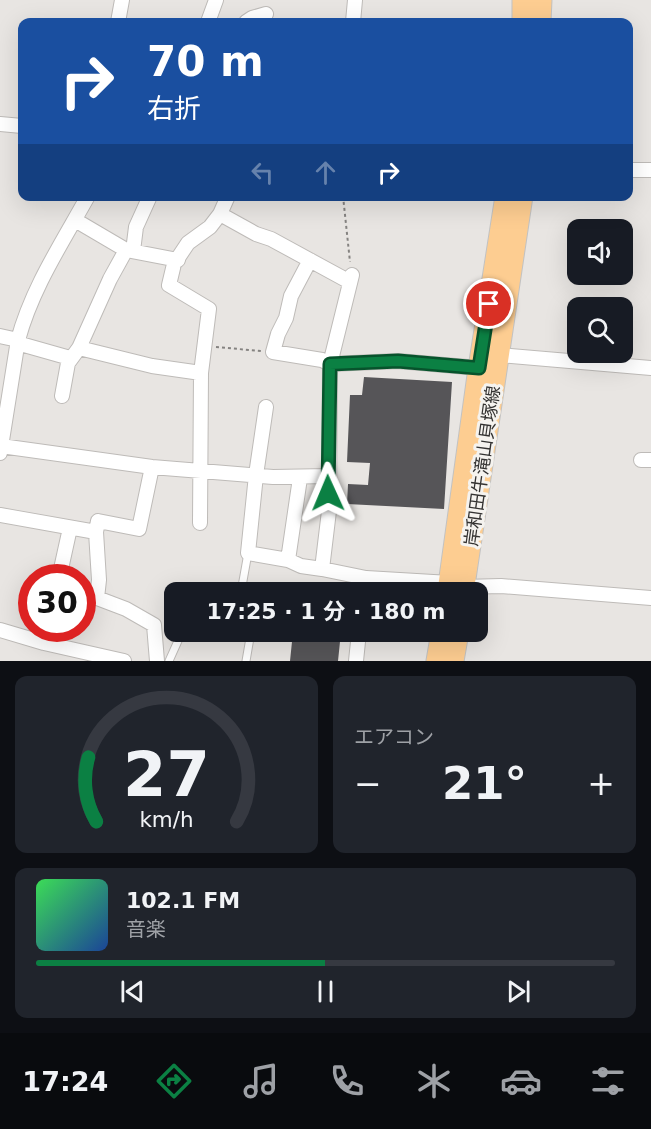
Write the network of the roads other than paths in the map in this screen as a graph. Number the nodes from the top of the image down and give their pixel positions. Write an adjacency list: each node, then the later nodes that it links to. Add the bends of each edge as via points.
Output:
1 (122, 0): 7 (street)
2 (216, 0): 8 (street)
3 (355, 0): 10 (street)
4 (523, 0): 11 (main road)
5 (541, 0): 12 (main road)
6 (266, 14): 9 (street)
7 (119, 18)
8 (209, 18)
9 (252, 18)
10 (353, 18)
11 (523, 18)
12 (540, 18)
13 (0, 124): 14 (street)
14 (18, 126)
15 (633, 170): 16 (street)
16 (651, 170)
17 (85, 201): 23 (street)
18 (148, 201): 24 (street)
19 (226, 201): 22 (street)
20 (505, 201): 32 (main road, 岸和田牛滝山貝塚線)
21 (521, 201): 30 (main road, 岸和田牛滝山貝塚線)
22 (220, 214): 25 (street, via 188,243); 26 (street)
23 (75, 219): 24 (street); 28 (street, via 38,287)
24 (129, 251): 25 (street); 29 (street, via 110,279)
25 (178, 260): 34 (street, via 169,285 209,309)
26 (310, 260): 31 (street, via 351,278); 31 (street, via 291,296 273,352)
27 (0, 336): 28 (street)
28 (17, 341): 29 (street); 37 (street)
29 (75, 353): 34 (street); 35 (street)
30 (499, 355): 32 (street); 33 (street); 54 (main road, 岸和田牛滝山貝塚線)
31 (330, 364): 32 (street, via 398,361); 41 (street)
32 (479, 368): 53 (main road, 岸和田牛滝山貝塚線)
33 (651, 368)
34 (201, 373): 39 (street)
35 (62, 396)
36 (266, 407): 40 (street)
37 (1, 451): 38 (street)
38 (152, 467): 39 (street); 46 (street, via 139,529 98,520)
39 (200, 470): 40 (street); 44 (street)
40 (256, 475): 42 (street); 47 (street)
41 (328, 476): 42 (street); 50 (street, via 329,511)
42 (300, 478): 48 (street)
43 (0, 515): 45 (street)
44 (200, 524)
45 (70, 528): 46 (street); 49 (street)
46 (96, 532): 65 (street, via 97,598 154,625)
47 (248, 553): 48 (street); 51 (lane)
48 (288, 560): 50 (street)
49 (62, 564)
50 (322, 569): 52 (street)
51 (243, 582)
52 (356, 582)
53 (458, 582)
54 (458, 582)
55 (488, 587): 56 (street)
56 (651, 598)
57 (0, 630): 63 (street)
58 (178, 642): 66 (lane)
59 (249, 642): 67 (lane)
60 (358, 642): 68 (street)
61 (440, 642): 69 (main road)
62 (456, 642): 70 (main road)
63 (44, 643): 64 (street)
64 (124, 661)
65 (155, 661)
66 (169, 661)
67 (246, 661)
68 (356, 661)
69 (437, 661)
70 (453, 661)

